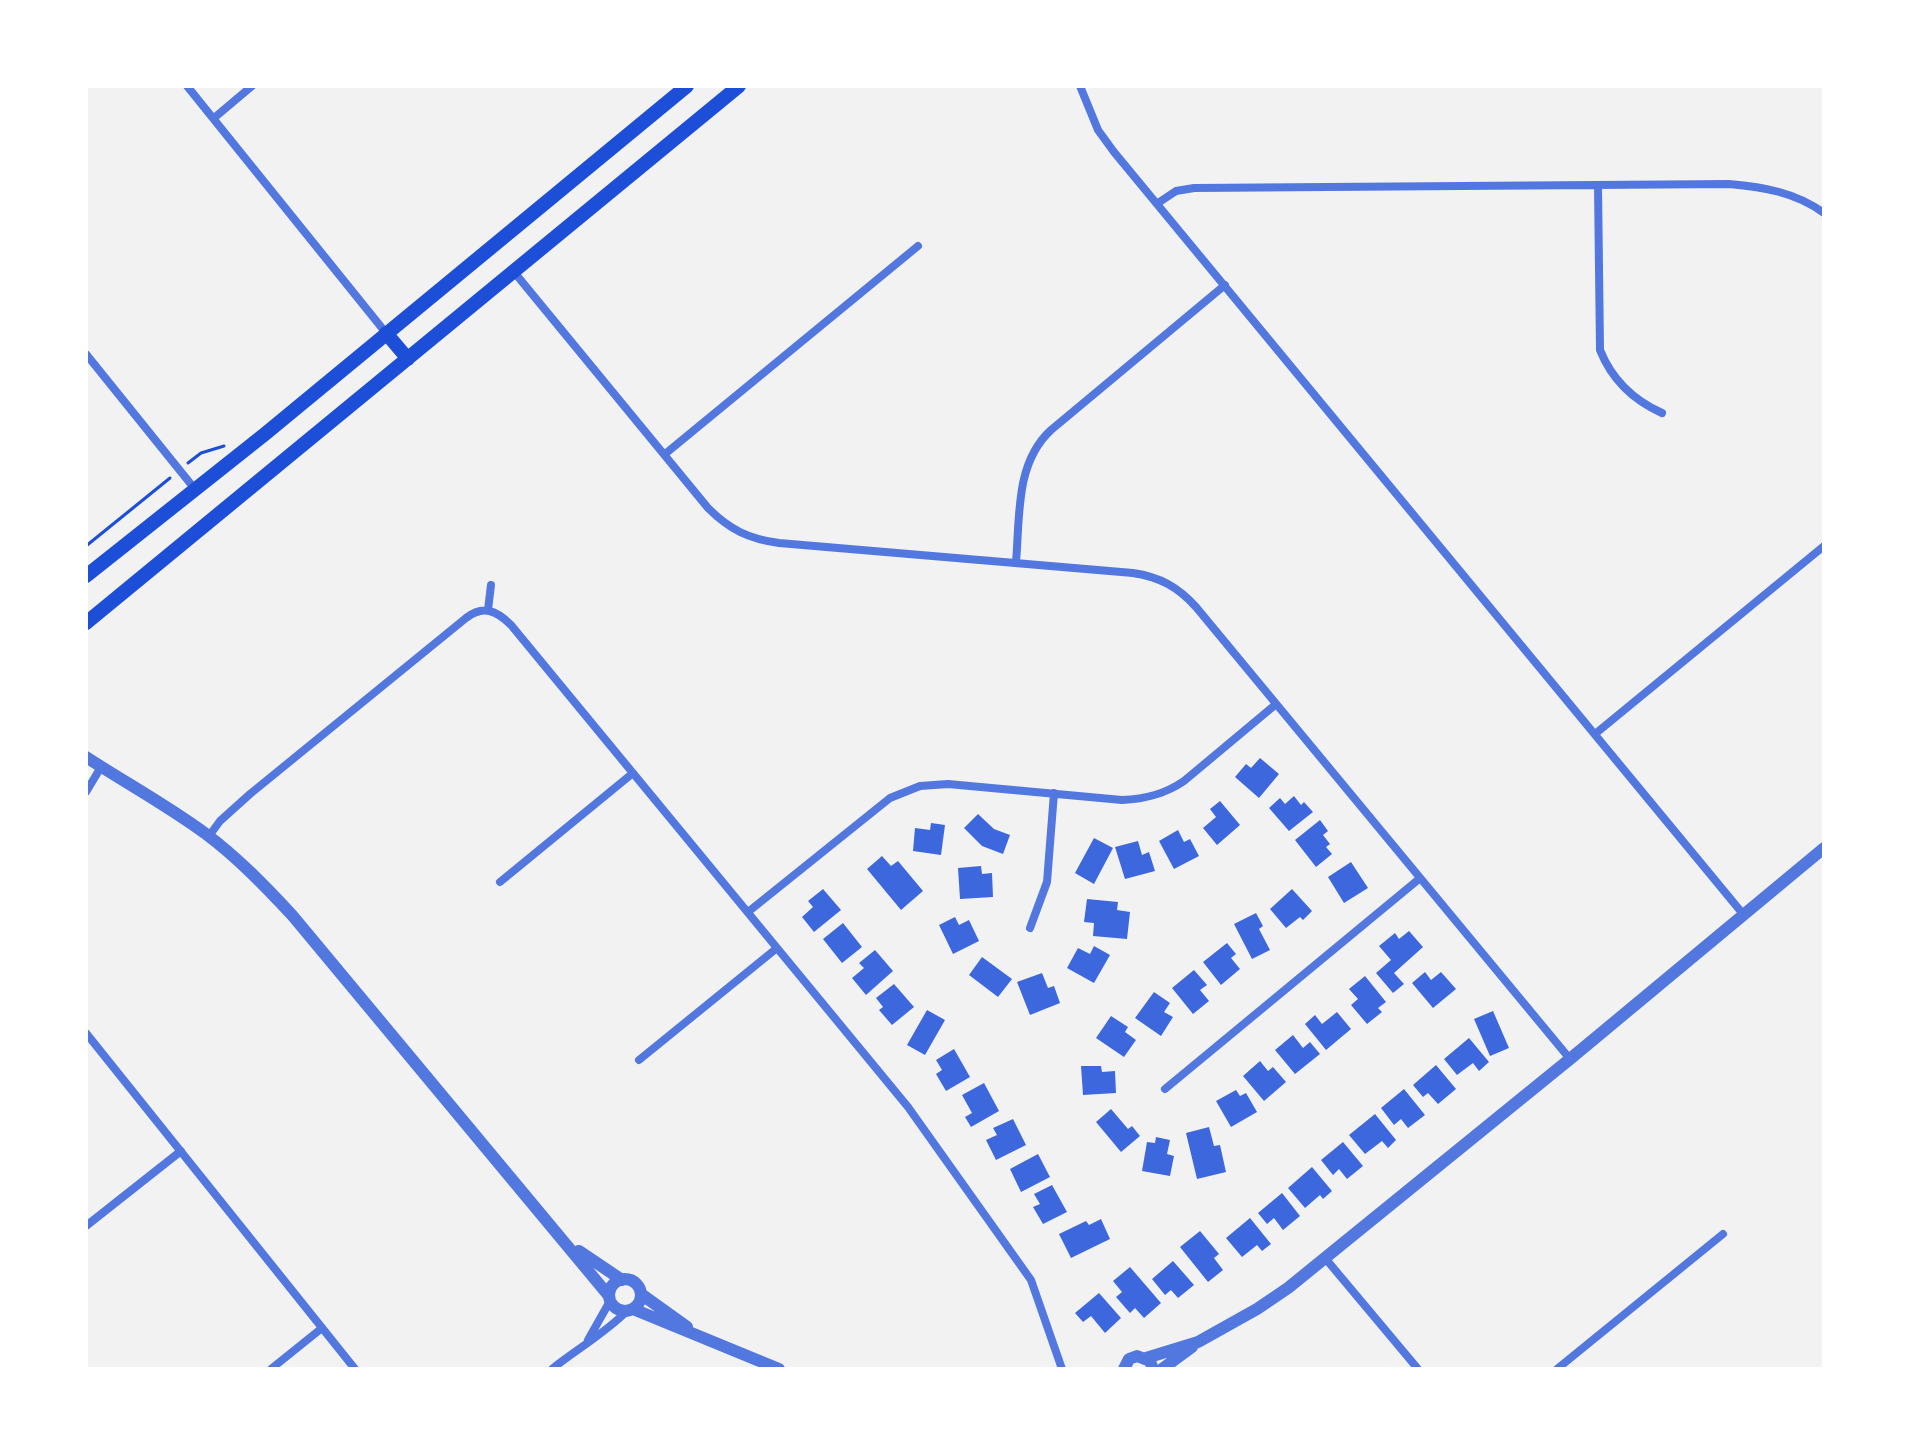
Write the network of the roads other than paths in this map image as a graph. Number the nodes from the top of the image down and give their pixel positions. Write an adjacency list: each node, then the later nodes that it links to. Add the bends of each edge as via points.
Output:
1 (187, 86): 6 (street)
2 (252, 86): 6 (street)
3 (687, 86): 13 (main road)
4 (739, 86): 11 (main road)
5 (1080, 86): 8 (street, via 1098,130)
6 (214, 118): 13 (street)
7 (1598, 185): 8 (street, via 1194,188 1176,191); 9 (street, via 1759,186 1784,192); 16 (street, via 1600,350 1632,397)
8 (1158, 203): 12 (street)
9 (1824, 213)
10 (918, 246): 17 (street)
11 (514, 272): 15 (main road); 17 (street)
12 (1225, 285): 20 (street, via 1036,445 1025,471); 26 (street)
13 (386, 333): 15 (main road); 18 (main road)
14 (86, 354): 18 (street)
15 (408, 359): 24 (main road)
16 (1662, 413)
17 (665, 454): 20 (street, via 721,521 745,536)
18 (194, 488): 21 (main road)
19 (1824, 546): 26 (street)
20 (1016, 562): 25 (street, via 1133,573 1167,582 1190,600)
21 (86, 576)
22 (491, 585): 23 (street)
23 (488, 610): 29 (street, via 511,625); 32 (street, via 473,612 250,794)
24 (86, 623)
25 (1275, 705): 31 (street, via 1184,781 1159,794 1122,800); 34 (street)
26 (1595, 734): 37 (street)
27 (86, 757): 28 (street)
28 (101, 767): 30 (street); 32 (street)
29 (633, 773): 35 (street); 36 (street)
30 (86, 792)
31 (1054, 793): 36 (street, via 948,784 906,789); 38 (street, via 1047,882)
32 (209, 836): 47 (street, via 292,915)
33 (1824, 848): 37 (street)
34 (1419, 879): 41 (street); 43 (street)
35 (500, 882)
36 (748, 912): 39 (street)
37 (1743, 914): 41 (street)
38 (1030, 928)
39 (777, 948): 42 (street); 64 (street, via 908,1107 1024,1270)
40 (86, 1033): 44 (street)
41 (1570, 1059): 48 (street)
42 (639, 1060)
43 (1165, 1089)
44 (181, 1151): 45 (street); 53 (street)
45 (86, 1226)
46 (1723, 1234): 68 (street)
47 (567, 1242): 49 (street); 51 (street)
48 (1325, 1258): 56 (street, via 1257,1309); 67 (street)
49 (622, 1280): 50 (street, via 635,1283); 51 (street, via 614,1284)
50 (641, 1294): 52 (street, via 640,1303); 54 (street)
51 (610, 1298): 52 (street, via 617,1309); 55 (street)
52 (630, 1310): 54 (street); 55 (street)
53 (322, 1328): 60 (street); 61 (street)
54 (707, 1340): 58 (street)
55 (588, 1341): 62 (street)
56 (1198, 1342): 57 (street); 66 (street)
57 (1149, 1364): 59 (street, via 1132,1357)
58 (762, 1366): 63 (street)
59 (1125, 1366): 65 (street)
60 (271, 1369)
61 (355, 1369)
62 (552, 1369)
63 (779, 1369)
64 (1062, 1369)
65 (1112, 1369)
66 (1162, 1369)
67 (1418, 1369)
68 (1557, 1369)

